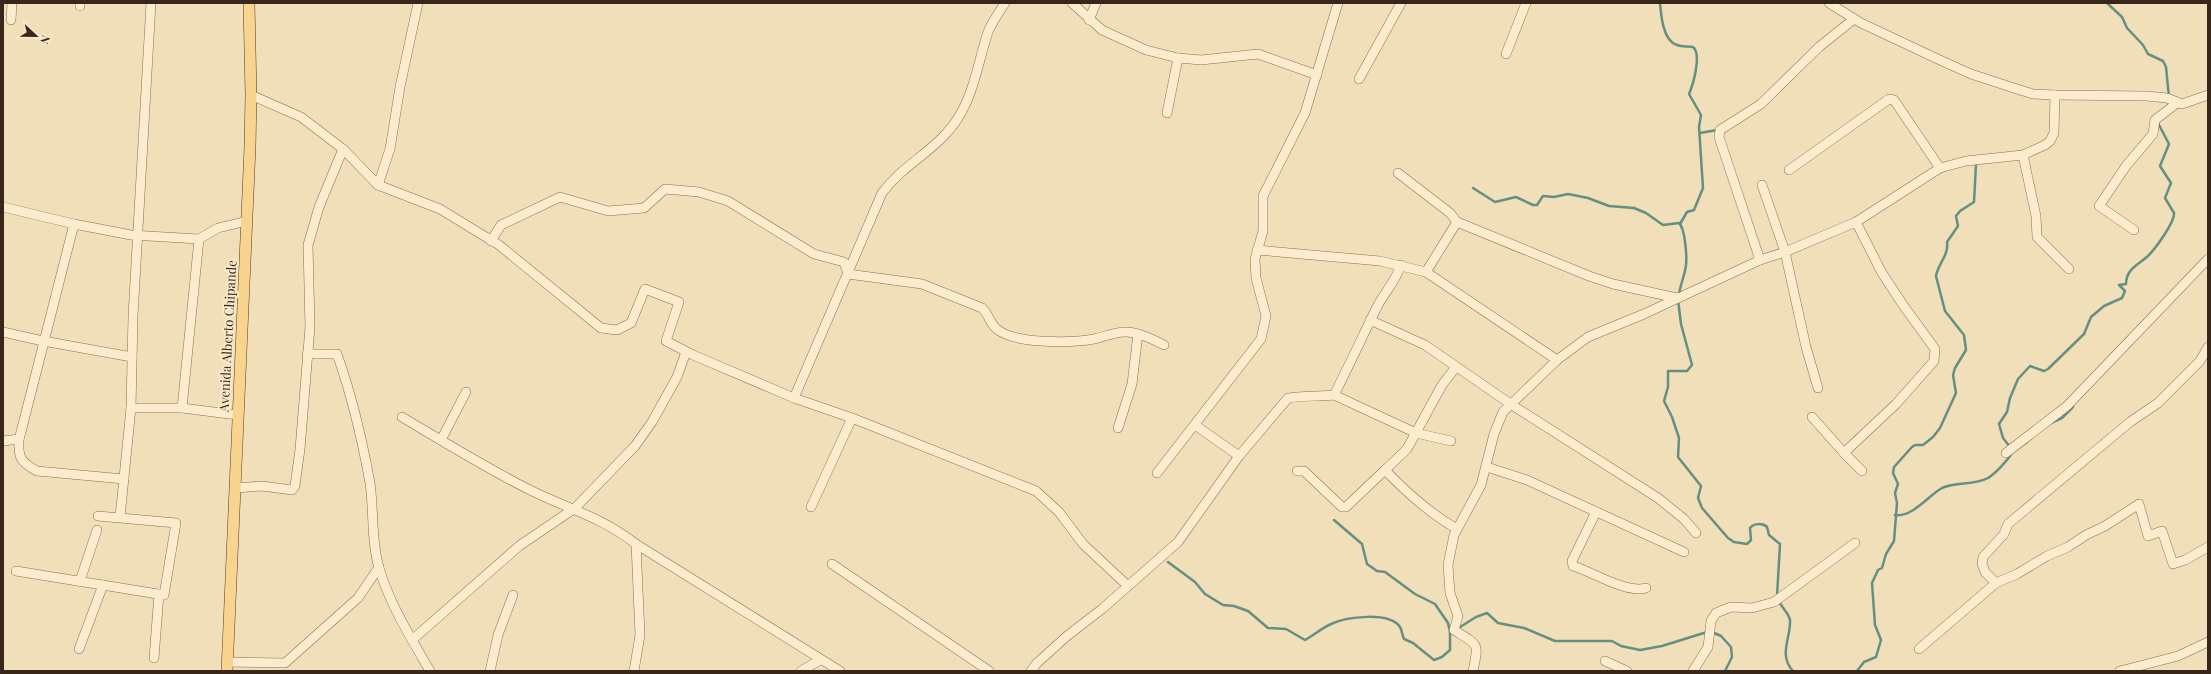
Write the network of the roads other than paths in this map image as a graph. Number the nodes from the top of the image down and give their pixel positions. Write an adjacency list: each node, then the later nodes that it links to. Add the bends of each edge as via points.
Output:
1 (12, 3): 13 (street)
2 (150, 3): 37 (street)
3 (248, 3): 19 (main road, Avenida Alberto Chipande)
4 (418, 3): 29 (street, via 390,149)
5 (1005, 3): 47 (street, via 988,30 971,92 961,114 948,134 894,177 882,193)
6 (1072, 3): 14 (street)
7 (1096, 3): 14 (street)
8 (1338, 3): 17 (street)
9 (1401, 3): 18 (street)
10 (1526, 3): 15 (street)
11 (1829, 3): 12 (street)
12 (1854, 19): 20 (street, via 1971,74 2033,94); 43 (street, via 1819,47 1762,104 1720,130 1719,137)
13 (11, 20)
14 (1089, 20): 16 (street, via 1102,30 1146,50)
15 (1506, 54)
16 (1178, 58): 17 (street, via 1201,60 1258,54); 23 (street)
17 (1318, 75): 40 (street, via 1305,113 1263,196 1263,231)
18 (1359, 79)
19 (251, 95): 24 (street, via 301,117); 32 (main road, Avenida Alberto Chipande)
20 (2054, 95): 22 (street, via 2147,96 2167,98); 25 (street, via 2054,133 2050,141)
21 (2208, 95): 22 (street, via 2188,103)
22 (2177, 103): 36 (street, via 2156,120 2153,134 2126,166 2099,206)
23 (1167, 113)
24 (343, 149): 29 (street); 56 (street, via 319,207 308,245 310,306)
25 (2024, 155): 26 (street, via 1966,161); 45 (street, via 2036,216 2037,237)
26 (1940, 168): 27 (street, via 1894,100 1889,99); 34 (street)
27 (1789, 170)
28 (1398, 173): 33 (street, via 1450,213)
29 (378, 185): 39 (street, via 440,209)
30 (1762, 185): 41 (street)
31 (3, 207): 35 (street)
32 (247, 221): 38 (street, via 218,228); 67 (main road, Avenida Alberto Chipande)
33 (1457, 222): 46 (street); 48 (street, via 1589,276)
34 (1856, 222): 41 (street); 79 (street, via 1882,273 1936,354 1934,361 1896,404)
35 (74, 224): 37 (street); 52 (street)
36 (2134, 230)
37 (137, 235): 38 (street); 57 (street)
38 (199, 239): 66 (street)
39 (491, 241): 47 (street, via 501,225 560,196 608,211 644,208 665,189 699,192 728,201 814,254 844,262); 55 (street, via 550,285 600,328 617,330 631,323 645,289 679,302 666,341)
40 (1257, 250): 44 (street); 71 (street, via 1256,278 1266,316 1265,330 1258,346)
41 (1785, 252): 43 (street); 60 (street)
42 (2208, 259): 78 (street, via 2067,406)
43 (1760, 260): 48 (street)
44 (1401, 265): 46 (street); 49 (street)
45 (2069, 269)
46 (1426, 272): 58 (street)
47 (848, 274): 51 (street, via 922,284 982,308 988,313 997,330 1021,338 1078,342 1125,332); 63 (street)
48 (1677, 298): 58 (street, via 1588,337)
49 (1370, 320): 59 (street, via 1425,345); 62 (street)
50 (3, 332): 52 (street)
51 (1138, 334): 53 (street); 72 (street, via 1132,384)
52 (43, 341): 57 (street); 74 (street)
53 (1164, 345)
54 (2208, 347): 104 (street, via 2200,361 2158,403 2130,422 2008,524 2004,534 1983,557 1985,572)
55 (686, 352): 63 (street); 89 (street, via 677,377 652,422 635,446)
56 (307, 354): 87 (street, via 295,486 292,490 262,486); 101 (street, via 336,354 354,403 370,484)
57 (132, 357): 65 (street)
58 (1557, 360): 64 (street)
59 (1456, 367): 64 (street); 73 (street, via 1442,385)
60 (1818, 388)
61 (466, 392): 75 (street)
62 (1334, 395): 73 (street); 80 (street, via 1288,398)
63 (794, 398): 70 (street)
64 (1512, 405): 81 (street, via 1503,412 1498,422); 95 (street, via 1658,498 1684,518)
65 (131, 408): 66 (street); 86 (street)
66 (182, 408): 67 (street)
67 (238, 415): 87 (main road, Avenida Alberto Chipande)
68 (402, 417): 75 (street)
69 (1812, 417): 79 (street)
70 (852, 418): 88 (street); 106 (street, via 1036,491 1059,512 1083,544)
71 (1195, 424): 80 (street); 85 (street)
72 (1118, 428)
73 (1416, 433): 77 (street); 82 (street, via 1407,449)
74 (19, 439): 76 (street); 86 (street, via 18,453 21,459 36,471)
75 (441, 440): 89 (street, via 530,490)
76 (3, 441)
77 (1451, 441)
78 (2006, 453)
79 (1845, 454): 84 (street)
80 (1239, 456): 106 (street, via 1178,542)
81 (1487, 467): 90 (street, via 1527,480); 93 (street, via 1482,485)
82 (1385, 470): 83 (street, via 1346,507 1342,507 1304,471); 93 (street, via 1420,505)
83 (1297, 471)
84 (1862, 471)
85 (1158, 474)
86 (124, 479): 92 (street)
87 (235, 488): 117 (main road, Avenida Alberto Chipande)
88 (811, 506)
89 (575, 508): 97 (street, via 619,530); 110 (street, via 519,546)
90 (1596, 512): 99 (street); 107 (street, via 1572,561 1574,566 1627,588 1638,591)
91 (98, 516): 92 (street)
92 (120, 517): 108 (street, via 176,523 164,595)
93 (1456, 529): 125 (street, via 1448,558 1450,593 1458,616 1454,630 1476,644)
94 (97, 530): 103 (street)
95 (1696, 533)
96 (1855, 543): 127 (street, via 1774,602 1752,608 1731,607 1716,613 1711,621 1708,648)
97 (636, 544): 115 (street); 120 (street, via 640,635)
98 (2208, 547): 104 (street, via 2173,564 2162,531 2148,536 2139,504 2068,547)
99 (1684, 552)
100 (832, 564): 123 (street)
101 (379, 567): 110 (street, via 393,605); 117 (street, via 358,598 285,663)
102 (16, 571): 103 (street)
103 (80, 581): 105 (street)
104 (1996, 583): 113 (street)
105 (103, 585): 108 (street); 112 (street)
106 (1128, 586): 124 (street, via 1067,636)
107 (1646, 588)
108 (159, 594): 114 (street)
109 (513, 595): 119 (street, via 498,635)
110 (412, 640): 118 (street)
111 (2208, 642): 128 (street, via 2178,656)
112 (79, 649)
113 (1919, 649)
114 (154, 658)
115 (820, 660): 121 (street); 122 (street)
116 (1605, 661): 126 (street)
117 (227, 667)
118 (430, 671)
119 (490, 671)
120 (634, 671)
121 (801, 671)
122 (840, 671)
123 (989, 671)
124 (1031, 671)
125 (1473, 671)
126 (1627, 671)
127 (1693, 671)
128 (2120, 671)

